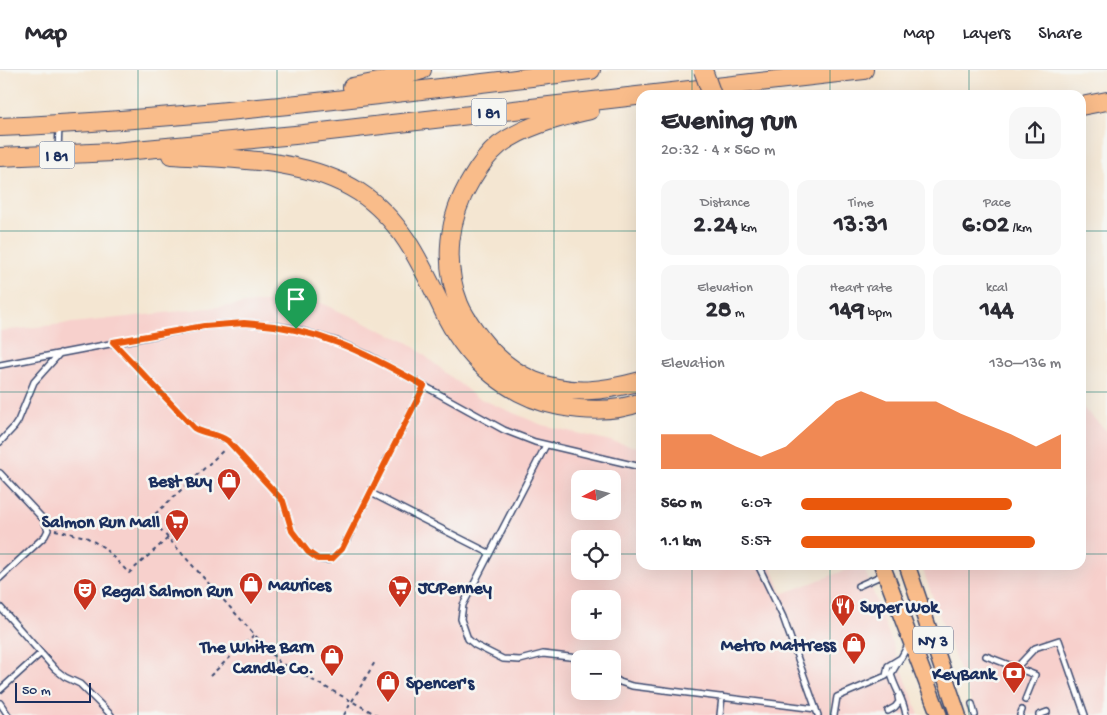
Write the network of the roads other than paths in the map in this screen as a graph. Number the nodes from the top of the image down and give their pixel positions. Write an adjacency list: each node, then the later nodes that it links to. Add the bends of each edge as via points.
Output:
1 (422, 70): 11 (highway, via 316,94)
2 (591, 70): 11 (highway, I 81)
3 (703, 70): 6 (highway, bridge)
4 (864, 70): 5 (highway, I 81)
5 (686, 90)
6 (710, 90)
7 (636, 96): 14 (highway, I 81, via 296,135)
8 (636, 97): 20 (highway, via 545,121 498,146 479,166 462,194 452,222 449,244 452,278 459,304 491,351 508,366 534,380 588,392)
9 (1107, 101): 10 (highway)
10 (1086, 105)
11 (123, 120): 12 (highway, I 81)
12 (60, 124): 13 (highway, I 81); 15 (lane)
13 (0, 127)
14 (114, 152): 15 (highway, I 81); 22 (highway, via 248,160 306,170 340,181 383,210 396,226 427,274 448,319 470,352 491,375 511,389 546,404 592,411)
15 (58, 156): 16 (highway, I 81)
16 (0, 157)
17 (113, 342): 18 (lane); 21 (lane, via 224,324 277,326 336,341); 27 (lane, via 194,428 224,437 231,443 283,501 296,537 318,559 332,559 342,549)
18 (60, 353): 19 (lane); 23 (lane, via 34,382 18,421)
19 (0, 365)
20 (636, 382)
21 (424, 386): 24 (lane, via 504,430); 27 (lane)
22 (636, 403)
23 (0, 442)
24 (546, 445): 25 (lane); 28 (lane)
25 (636, 466)
26 (0, 473): 33 (lane, via 48,528 45,536)
27 (371, 492): 28 (lane)
28 (489, 553): 39 (lane, via 461,610 462,624 471,642 509,661 543,654)
29 (760, 570): 49 (lane, via 783,616)
30 (882, 570): 34 (lane)
31 (884, 570): 36 (main road, NY 3)
32 (909, 570): 59 (main road, NY 3)
33 (0, 578)
34 (858, 586)
35 (0, 608): 37 (lane)
36 (911, 640): 40 (lane); 58 (main road, NY 3)
37 (41, 654): 43 (lane); 53 (lane, via 55,669 80,684)
38 (986, 656): 41 (lane)
39 (571, 657)
40 (900, 659): 44 (lane, via 891,674); 56 (lane, via 888,666 886,676 838,697)
41 (1017, 667): 46 (lane, via 1035,676); 62 (lane, via 1035,648 1059,640)
42 (621, 682): 45 (lane)
43 (0, 690)
44 (898, 694): 50 (lane, via 899,702); 57 (lane)
45 (722, 697): 49 (lane); 54 (lane)
46 (1025, 700)
47 (0, 703): 52 (lane)
48 (972, 704): 60 (lane)
49 (816, 709): 55 (lane)
50 (888, 710)
51 (1048, 712): 61 (lane)
52 (8, 715)
53 (111, 715)
54 (720, 715)
55 (818, 715)
56 (834, 715)
57 (906, 715)
58 (939, 715)
59 (958, 715)
60 (975, 715)
61 (1039, 715)
62 (1085, 715)

